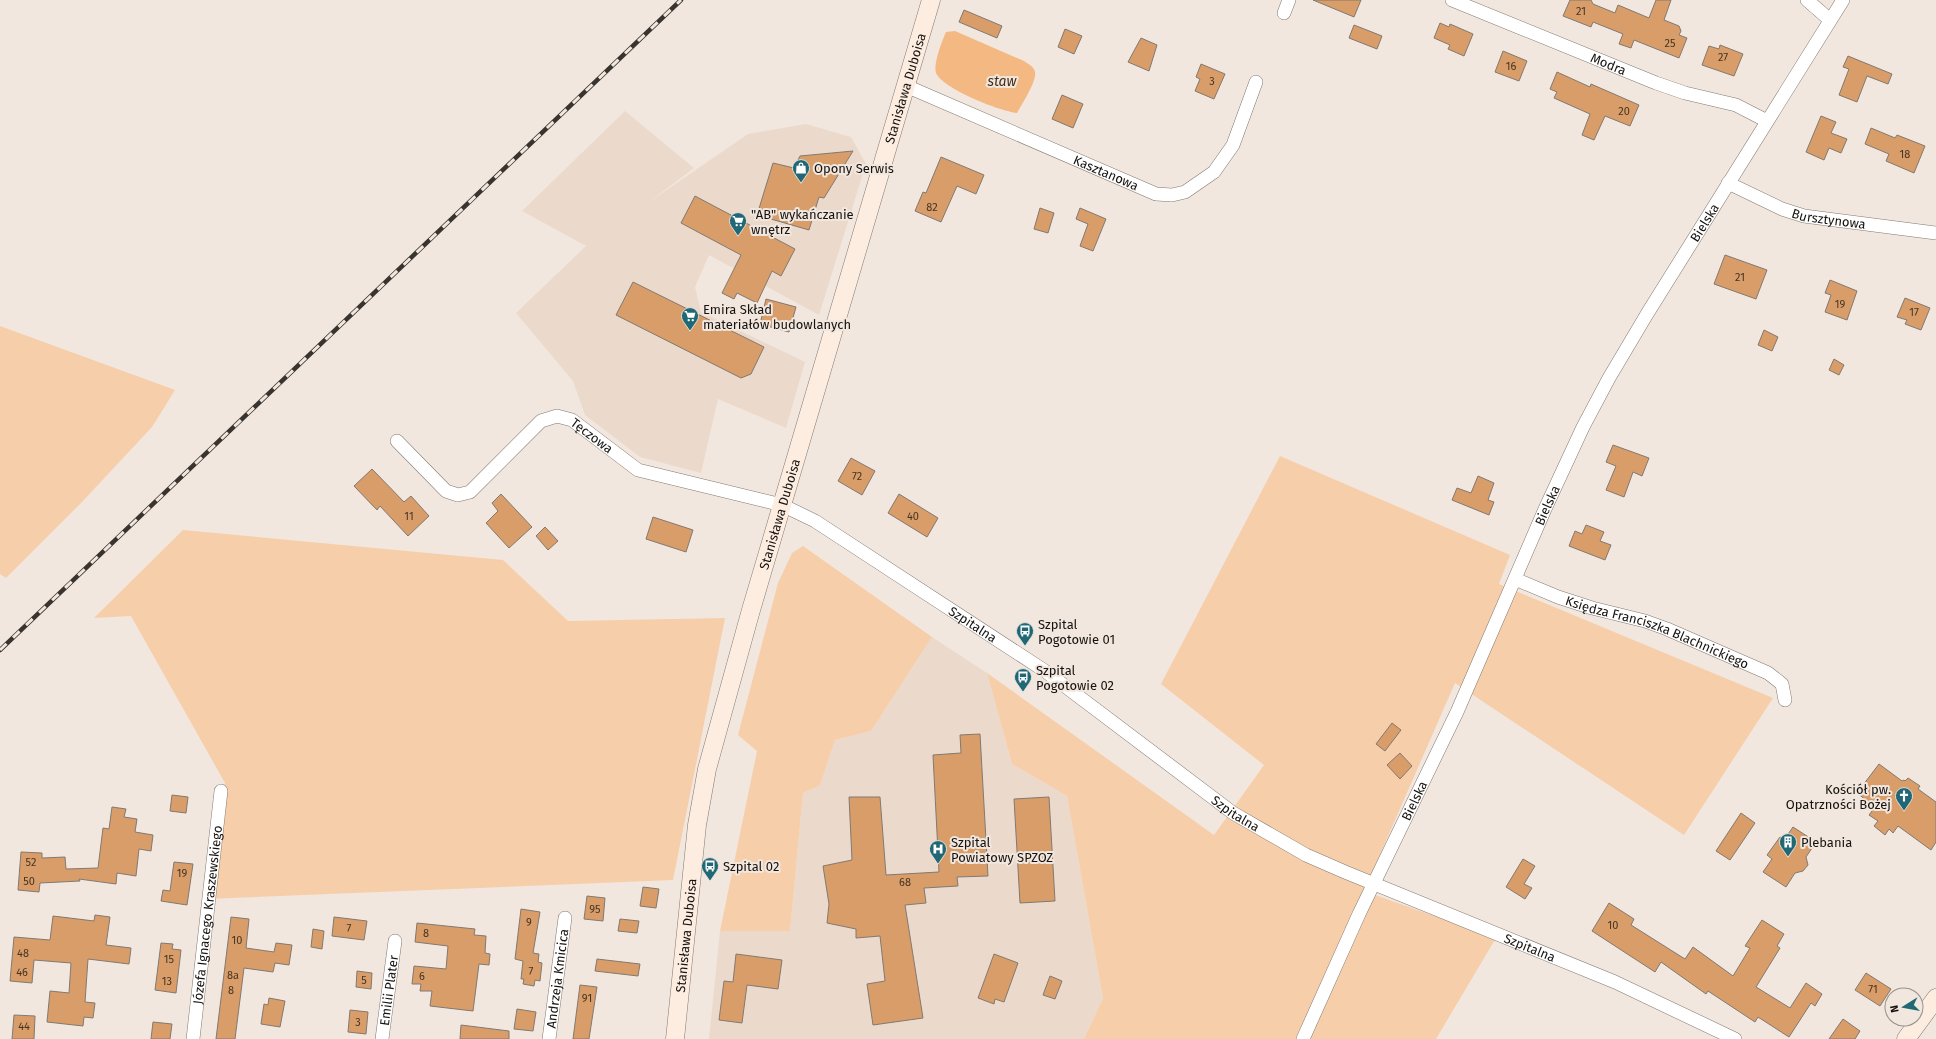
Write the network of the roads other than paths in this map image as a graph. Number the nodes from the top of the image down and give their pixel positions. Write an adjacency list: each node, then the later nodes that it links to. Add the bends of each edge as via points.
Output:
1 (931, 0): 9 (street, Stanisława Duboisa)
2 (1289, 0): 6 (street)
3 (1452, 0): 10 (street, Modra, via 1656,83 1736,105)
4 (1807, 0): 7 (street)
5 (1843, 0): 7 (street, Bielska)
6 (1284, 13)
7 (1830, 20): 10 (street, Bielska)
8 (1256, 82): 9 (street, Kasztanowa, via 1233,145 1214,172 1185,192 1172,195 1156,194)
9 (906, 86): 14 (street, Stanisława Duboisa)
10 (1767, 121): 11 (street, Bielska)
11 (1728, 183): 12 (street, Bursztynowa, via 1782,209 1804,216); 15 (street, Bielska, via 1609,378 1583,427)
12 (1936, 232)
13 (397, 441): 14 (street, Tęczowa, via 446,491 458,495 470,492 541,421 557,416 572,420 638,470)
14 (782, 505): 18 (street, Szpitalna, via 815,521 1046,671 1233,813 1306,855); 25 (street, Stanisława Duboisa, via 707,769 697,825)
15 (1515, 579): 16 (street, Księdza Franciszka Blachnickiego, via 1592,608 1646,621 1768,673 1782,684); 18 (street, Bielska, via 1457,712)
16 (1785, 700)
17 (221, 791): 22 (street, Józefa Ignacego Kraszewskiego)
18 (1373, 884): 26 (street, Bielska); 27 (street, Szpitalna, via 1600,976)
19 (564, 918): 24 (street, Andrzeja Kmicica)
20 (395, 941): 23 (street, Emilii Plater)
21 (1936, 998): 28 (street)
22 (193, 1039)
23 (382, 1039)
24 (549, 1039)
25 (675, 1039)
26 (1304, 1039)
27 (1735, 1039)
28 (1906, 1039)

